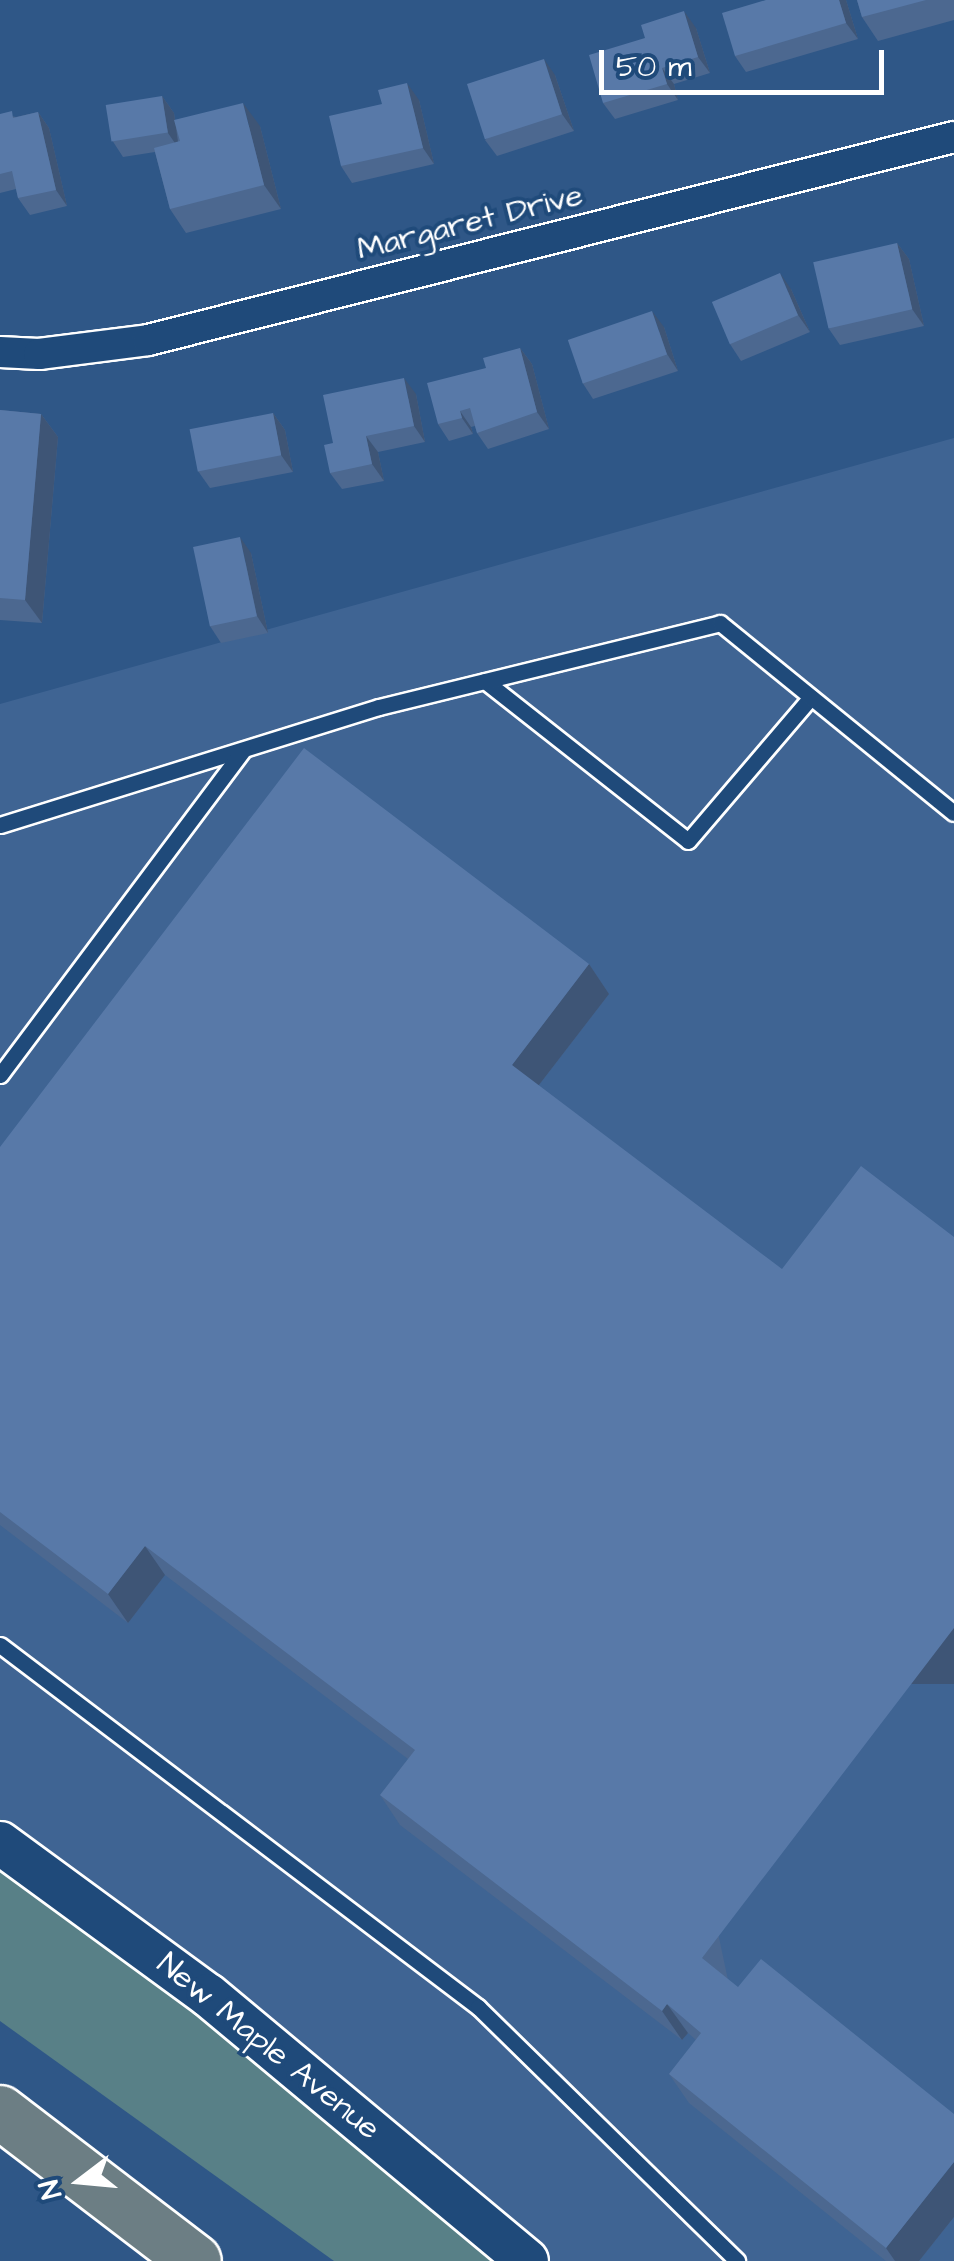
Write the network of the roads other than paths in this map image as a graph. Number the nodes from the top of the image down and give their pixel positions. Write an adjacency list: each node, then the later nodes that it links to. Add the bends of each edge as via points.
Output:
1 (954, 137): 2 (street, Margaret Drive, via 148,340 39,354)
2 (0, 352)
3 (486, 681): 4 (lane, via 720,623); 4 (lane, via 688,841); 5 (lane)
4 (811, 697): 6 (lane)
5 (242, 750): 7 (lane); 8 (lane)
6 (954, 813)
7 (0, 826)
8 (0, 1076)
9 (0, 1645): 14 (lane, via 478,2006)
10 (0, 1844): 13 (main road, New Maple Avenue, via 208,1995)
11 (0, 2112): 12 (highway)
12 (196, 2261)
13 (528, 2261)
14 (736, 2261)

